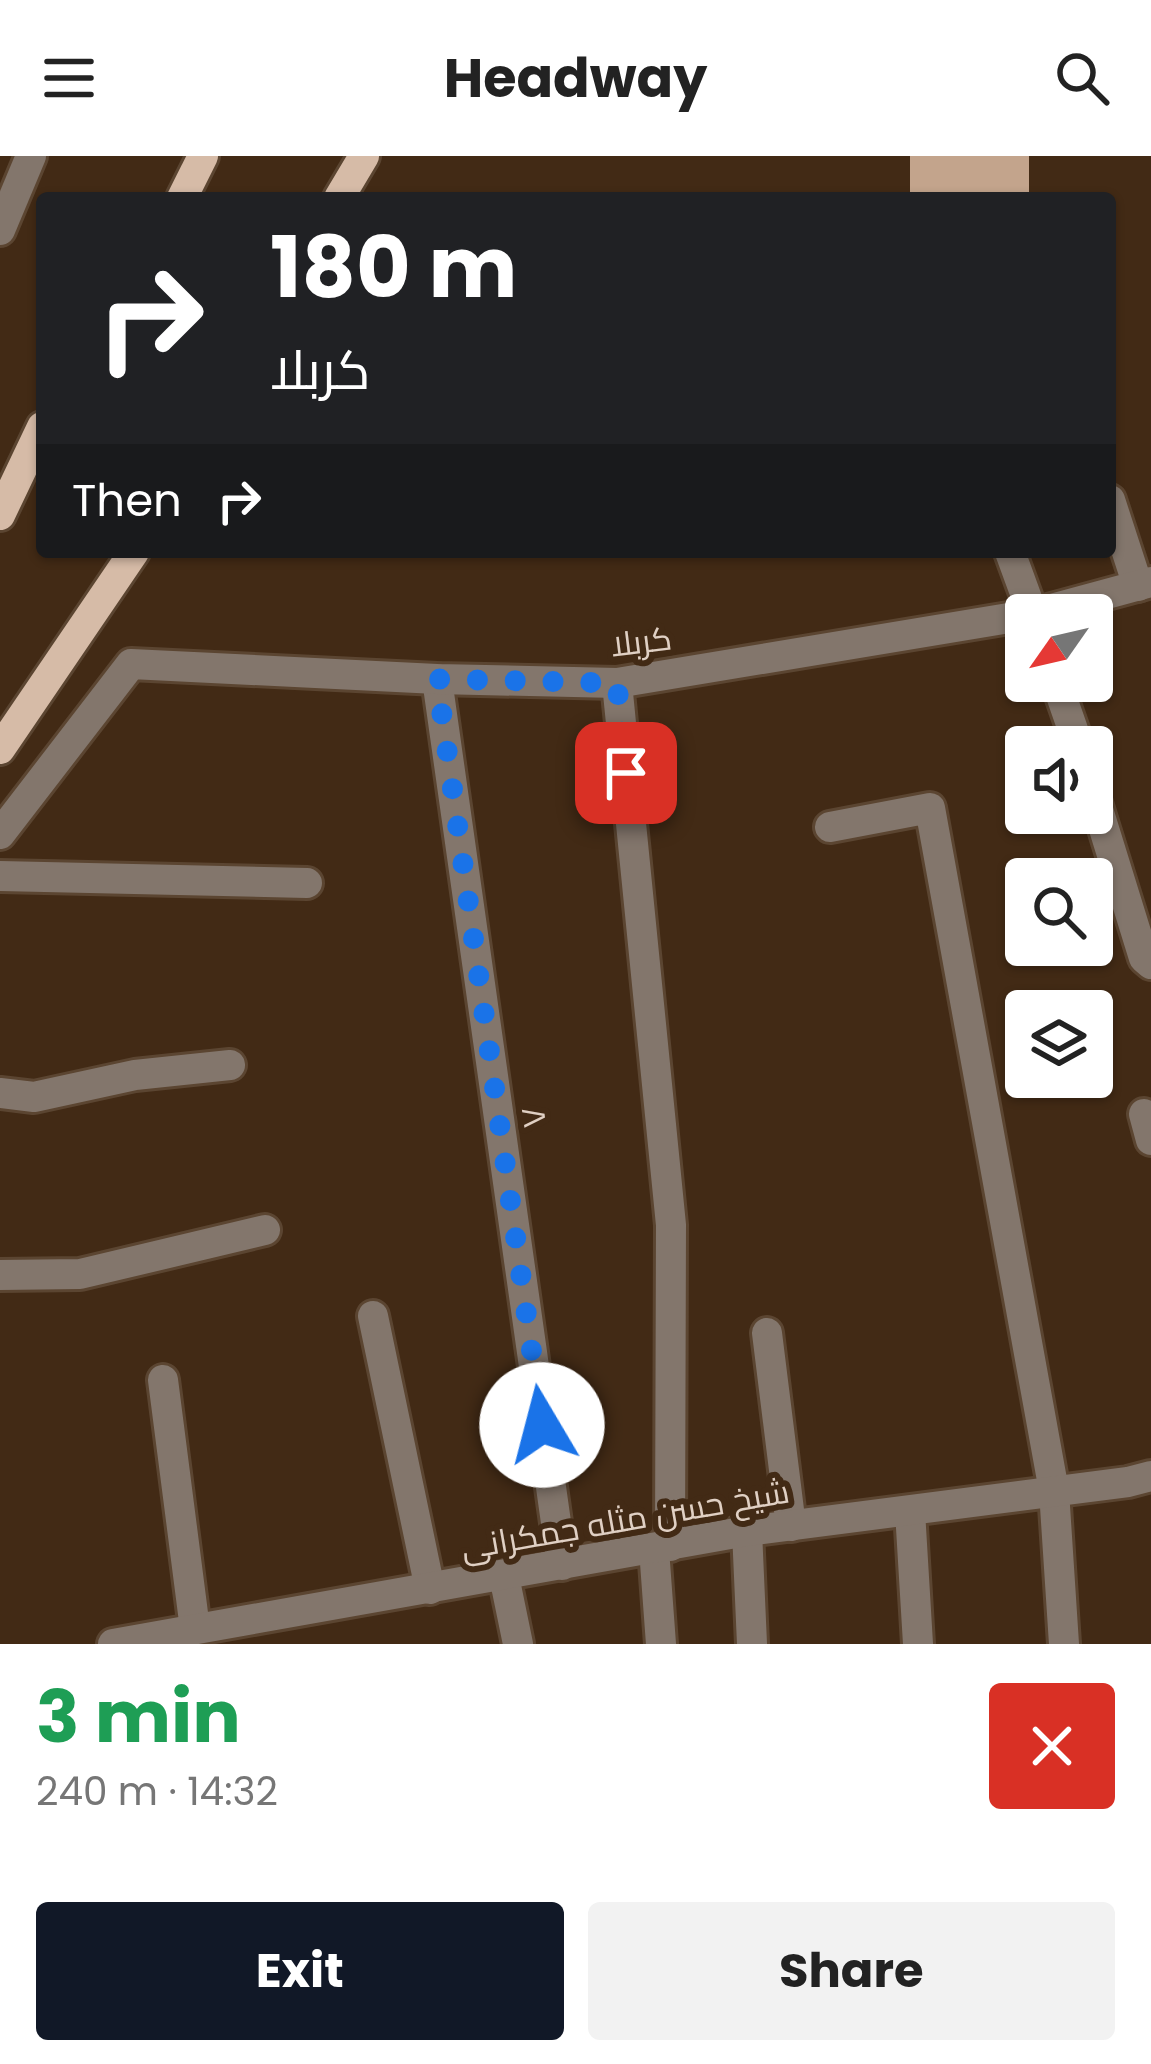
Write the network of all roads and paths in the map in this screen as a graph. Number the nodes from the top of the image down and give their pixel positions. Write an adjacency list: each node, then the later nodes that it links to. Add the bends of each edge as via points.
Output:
1 (31, 156): 6 (street)
2 (203, 156): 4 (main road)
3 (362, 158): 5 (main road)
4 (185, 192)
5 (342, 192)
6 (0, 230)
7 (35, 448): 9 (main road)
8 (1116, 514): 12 (street)
9 (0, 515)
10 (130, 558): 18 (main road)
11 (1012, 558): 13 (street)
12 (1145, 584): 14 (street, کربلا)
13 (1026, 594)
14 (1108, 594)
15 (1005, 619): 17 (street, کربلا)
16 (437, 679): 17 (street, کربلا); 20 (street, کربلا, via 131,664); 38 (street, ۸)
17 (617, 683): 37 (street, via 670,1225)
18 (0, 749)
19 (830, 826): 33 (street, via 930,808)
20 (0, 834)
21 (1106, 834): 24 (street)
22 (0, 875): 23 (street)
23 (308, 884)
24 (1151, 964)
25 (230, 1065): 26 (street, via 34,1097)
26 (0, 1093)
27 (265, 1230): 28 (street, via 80,1274)
28 (0, 1275)
29 (373, 1316): 40 (street)
30 (766, 1333): 35 (street)
31 (163, 1380): 41 (street)
32 (1151, 1476): 33 (street, شیخ حسن مثله جمکرانی)
33 (1054, 1491): 34 (street, شیخ حسن مثله جمکرانی); 48 (street)
34 (910, 1511): 35 (street, شیخ حسن مثله جمکرانی); 47 (street)
35 (791, 1526): 36 (street, شیخ حسن مثله جمکرانی)
36 (747, 1532): 37 (street, شیخ حسن مثله جمکرانی); 46 (street)
37 (662, 1547): 38 (street, شیخ حسن مثله جمکرانی); 45 (street)
38 (562, 1565): 39 (street, شیخ حسن مثله جمکرانی)
39 (504, 1576): 40 (street, شیخ حسن مثله جمکرانی); 44 (street)
40 (430, 1588): 42 (street, شیخ حسن مثله جمکرانی)
41 (195, 1629): 42 (street, شیخ حسن مثله جمکرانی); 43 (street, شیخ حسن مثله جمکرانی)
42 (230, 1634)
43 (113, 1644)
44 (518, 1644)
45 (661, 1644)
46 (752, 1644)
47 (918, 1644)
48 (1064, 1644)

